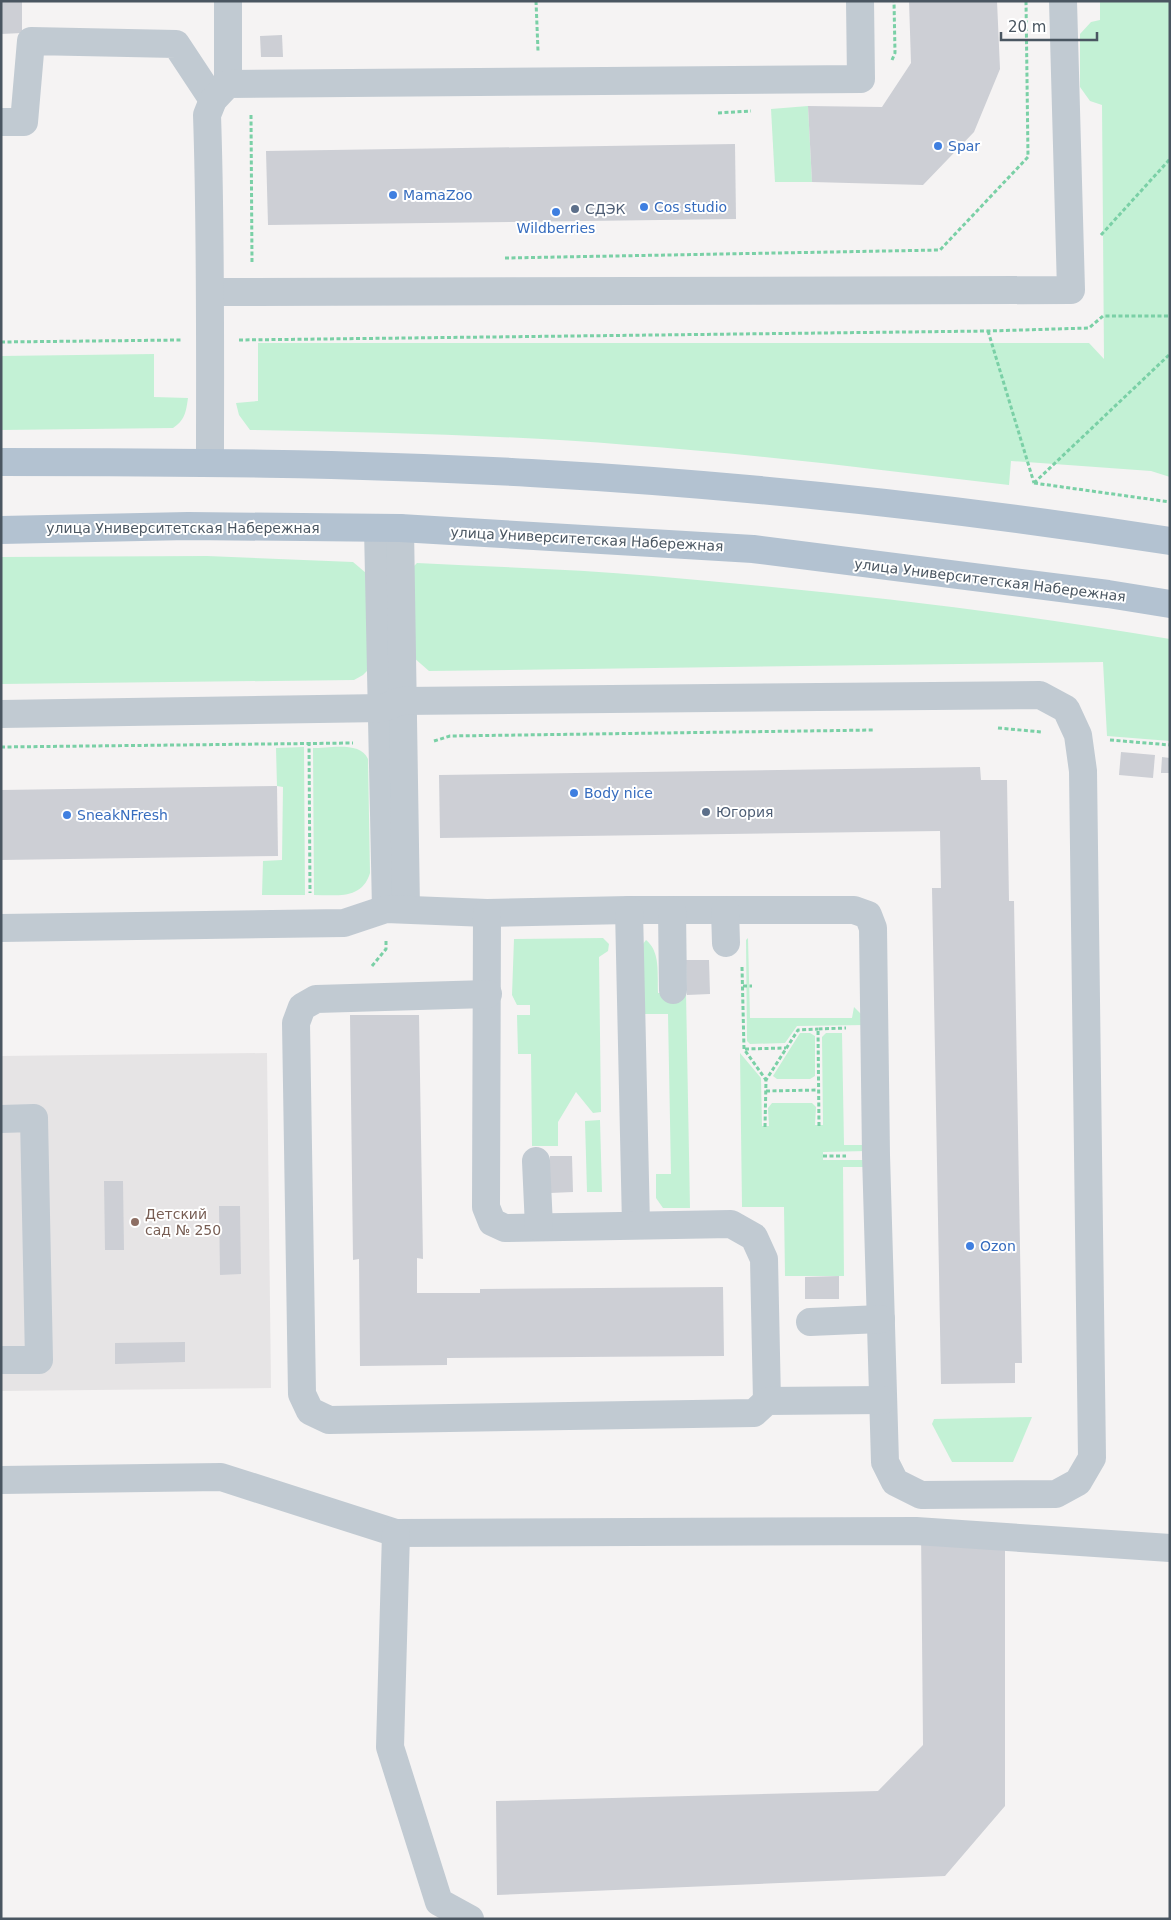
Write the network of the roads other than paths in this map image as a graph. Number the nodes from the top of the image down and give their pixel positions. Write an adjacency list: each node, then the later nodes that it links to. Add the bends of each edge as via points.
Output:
1 (228, 1): 4 (lane)
2 (860, 1): 4 (lane, via 861,79)
3 (1063, 1): 6 (lane, via 1071,290)
4 (220, 92): 5 (lane, via 176,44 31,41 24,122); 6 (lane, via 207,115)
5 (1, 122)
6 (211, 292): 8 (lane)
7 (1, 462): 8 (main road)
8 (210, 462): 11 (main road, via 531,473 797,494 981,513)
9 (389, 528): 10 (main road, улица Университетская Набережная, via 188,526); 12 (main road, улица Университетская Набережная, via 753,549); 13 (lane)
10 (1, 530)
11 (1170, 541)
12 (1170, 604)
13 (392, 704): 14 (lane, via 309,709); 15 (lane); 31 (lane, via 1040,695 1066,709 1078,734 1083,770 1092,1458 1078,1482 1056,1494 921,1495 895,1482 885,1462)
14 (1, 714)
15 (396, 909): 19 (lane); 20 (lane, via 344,923)
16 (629, 910): 17 (lane); 19 (lane); 26 (lane)
17 (672, 910): 18 (lane); 22 (lane)
18 (725, 910): 21 (lane); 28 (lane, via 854,910 868,915 873,928)
19 (487, 913): 23 (lane)
20 (1, 928)
21 (734, 950)
22 (673, 990)
23 (488, 994): 27 (lane, via 486,1207 492,1222 505,1228); 32 (lane, via 316,999 302,1007 296,1023 302,1394 310,1411 330,1420 754,1413)
24 (1, 1119): 30 (lane, via 34,1118 39,1360)
25 (536, 1161): 27 (lane)
26 (636, 1225): 27 (lane); 32 (lane, via 731,1224 754,1237 764,1259)
27 (539, 1227)
28 (881, 1319): 29 (lane); 31 (lane)
29 (810, 1322)
30 (1, 1360)
31 (883, 1400): 32 (lane)
32 (768, 1401)
33 (1, 1480): 34 (lane, via 221,1477)
34 (396, 1533): 35 (lane, via 916,1531); 36 (lane, via 390,1747 440,1902)
35 (1170, 1548)
36 (470, 1919)

